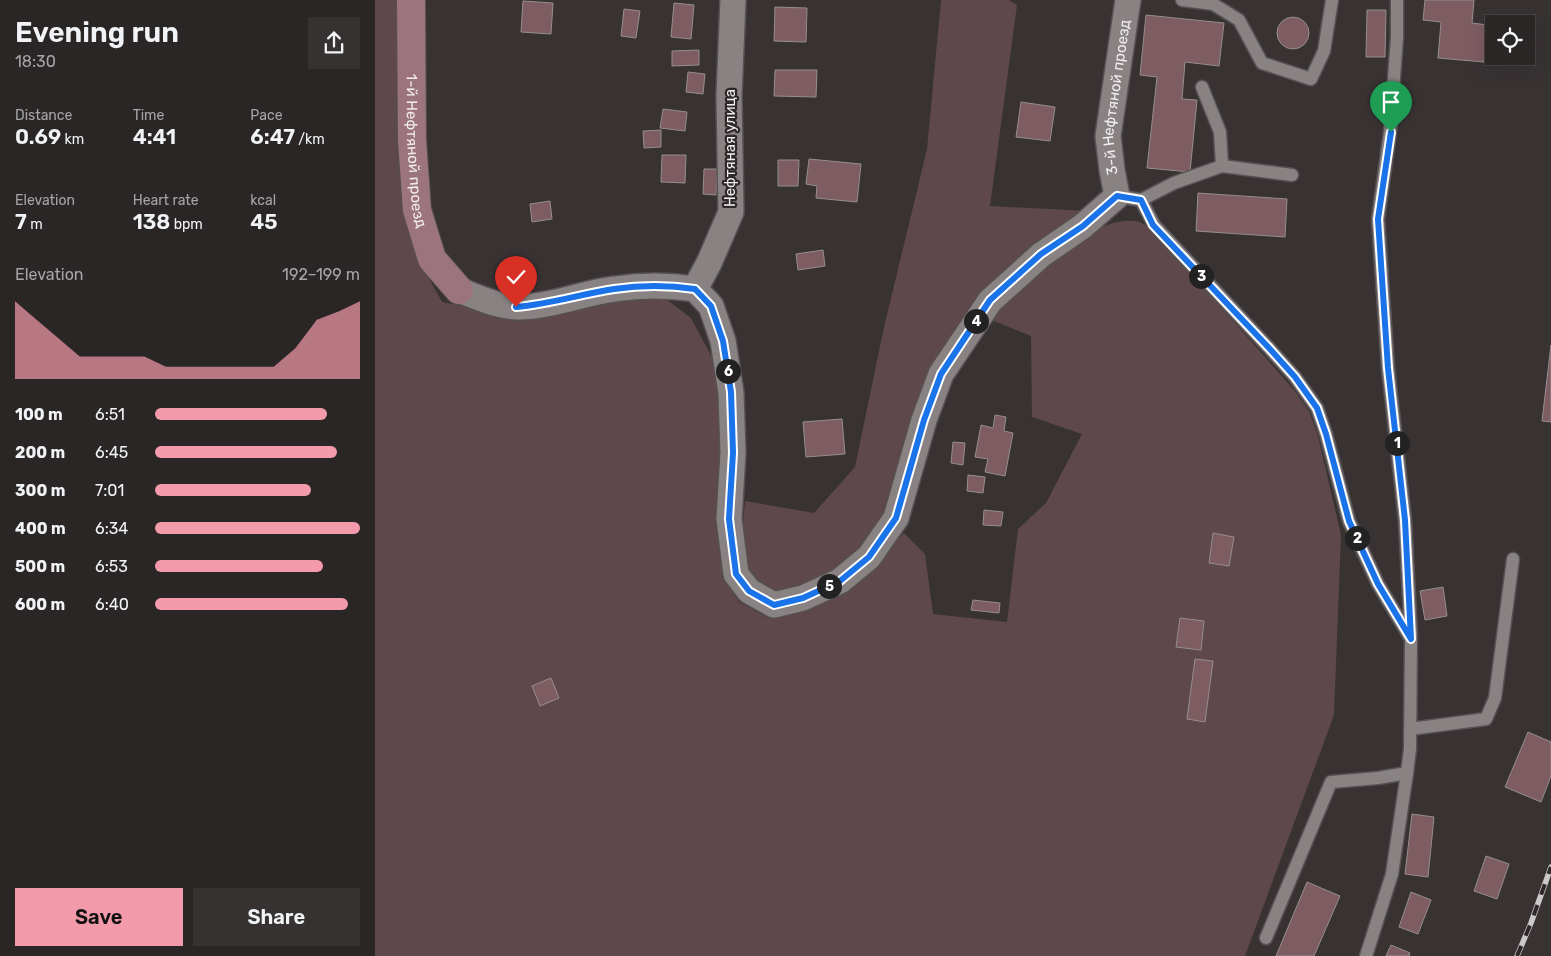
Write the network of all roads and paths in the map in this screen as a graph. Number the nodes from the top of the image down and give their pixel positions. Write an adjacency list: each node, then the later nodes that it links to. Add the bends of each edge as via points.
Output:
1 (411, 0): 12 (street, 1-й Нефтяной проезд, via 412,140 417,210 432,259)
2 (733, 0): 11 (street, Нефтяная улица, via 729,96 731,212)
3 (1128, 0): 10 (street, 3-й Нефтяной проезд, via 1109,136 1112,170)
4 (1182, 0): 5 (lane, via 1213,4 1239,20 1262,63 1311,79 1324,51)
5 (1332, 0)
6 (1397, 0): 14 (lane, via 1391,132 1378,219 1388,368 1405,520)
7 (1203, 87): 8 (lane, via 1220,132)
8 (1222, 166): 9 (lane); 10 (lane)
9 (1292, 175)
10 (1129, 198): 11 (street, via 1041,254 990,300 941,374 924,420 896,518 869,557 840,581 803,598 774,605 749,591 736,574 729,519 733,453 730,384 723,341 711,306); 14 (lane, via 1295,377 1317,408 1349,521 1378,584)
11 (695, 289): 12 (street, via 669,286 615,289 516,307 486,301)
12 (459, 290)
13 (1513, 559): 15 (lane, via 1495,698 1486,719)
14 (1411, 639): 15 (lane)
15 (1410, 729): 16 (lane)
16 (1407, 773): 17 (lane, via 1331,782); 18 (lane, via 1392,874)
17 (1267, 938)
18 (1366, 956)

